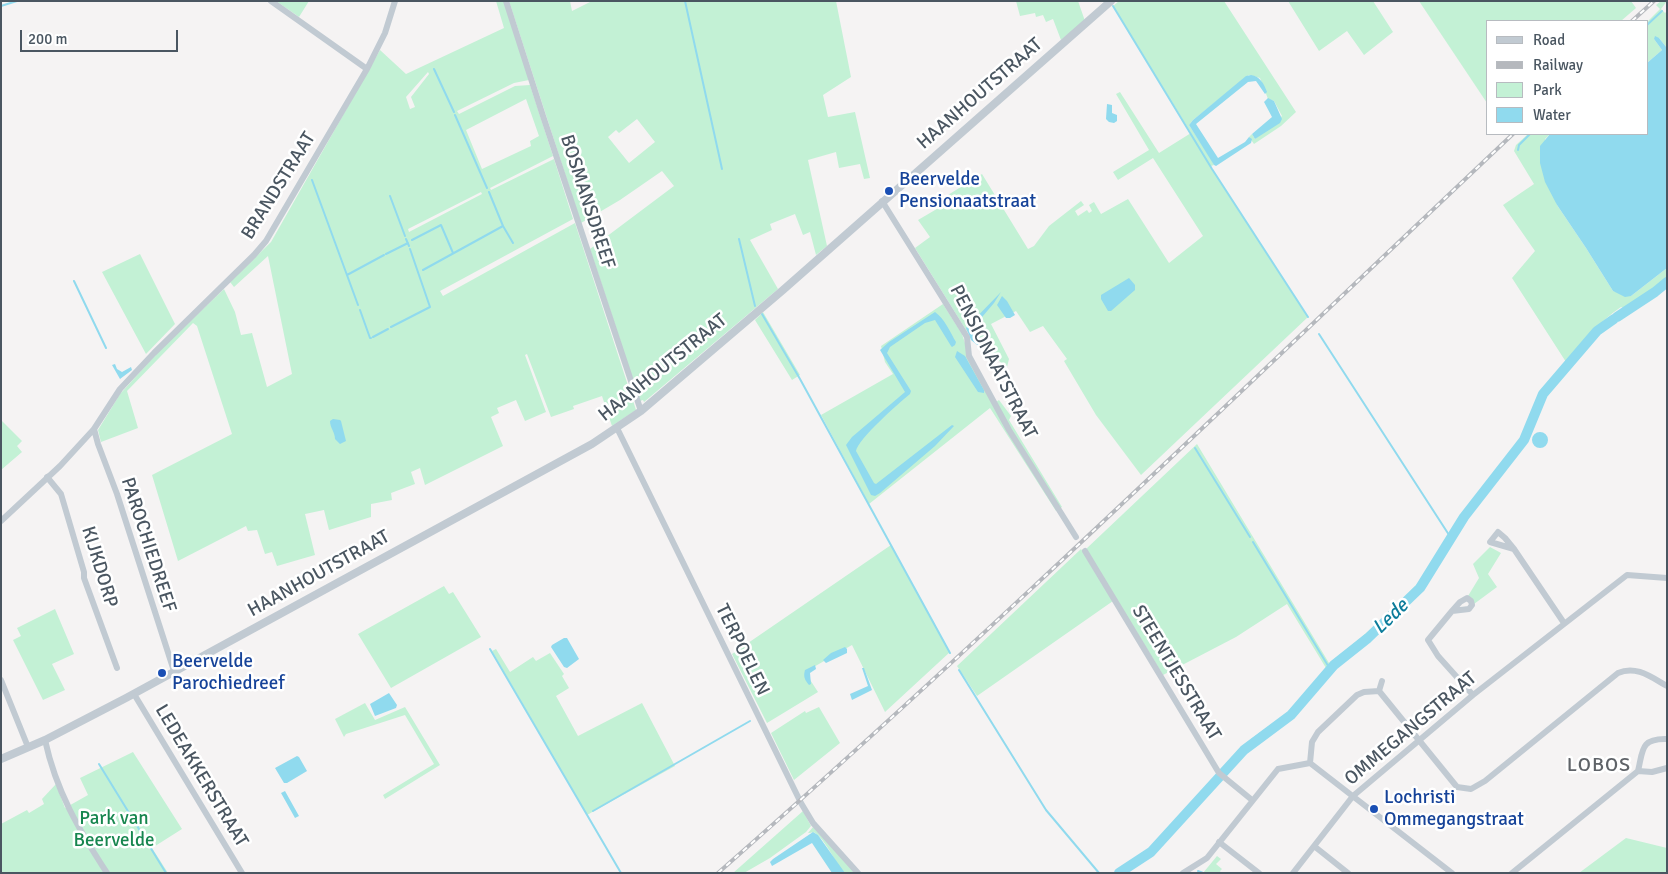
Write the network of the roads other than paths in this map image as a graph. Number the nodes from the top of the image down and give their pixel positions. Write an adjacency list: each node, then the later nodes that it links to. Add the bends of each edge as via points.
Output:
1 (271, 1): 5 (street)
2 (395, 1): 5 (street, BRANDSTRAAT, via 385,33)
3 (506, 1): 7 (street, BOSMANSDREEF)
4 (1111, 1): 6 (street, HAANHOUTSTRAAT)
5 (368, 68): 9 (street, BRANDSTRAAT, via 266,242 120,389)
6 (882, 201): 7 (street, HAANHOUTSTRAAT); 12 (street, PENSIONAATSTRAAT, via 967,337 969,356 1009,430)
7 (641, 411): 8 (street, HAANHOUTSTRAAT)
8 (617, 428): 19 (street, HAANHOUTSTRAAT); 41 (street, TERPOELEN, via 801,803 814,823)
9 (94, 429): 10 (street, BRANDSTRAAT); 19 (street, PAROCHIEDREEF)
10 (48, 477): 11 (street, BRANDSTRAAT); 18 (street, KIJKDORP, via 61,494 84,578)
11 (1, 521)
12 (1076, 537)
13 (1514, 549): 17 (street)
14 (1085, 551): 36 (street, STEENTJESSTRAAT, via 1221,775)
15 (1667, 578): 17 (street, OMMEGANGSTRAAT, via 1627,575)
16 (1452, 611): 25 (street, via 1428,640)
17 (1564, 623): 25 (street, OMMEGANGSTRAAT)
18 (117, 668)
19 (174, 672): 24 (street, HAANHOUTSTRAAT)
20 (1, 680): 29 (street)
21 (1382, 681): 23 (street)
22 (1667, 686): 28 (street, via 1634,670 1618,673 1471,789 1457,786)
23 (1379, 691): 28 (street); 31 (street, via 1357,695 1318,732 1312,742)
24 (134, 694): 27 (street, HAANHOUTSTRAAT); 40 (street, LEDEAKKERSTRAAT)
25 (1473, 695): 28 (street, OMMEGANGSTRAAT)
26 (1667, 739): 34 (street, via 1646,745 1641,752)
27 (45, 740): 29 (street); 32 (street); 39 (street, via 67,806)
28 (1419, 740): 35 (street, OMMEGANGSTRAAT)
29 (28, 747): 30 (street)
30 (1, 759)
31 (1310, 763): 35 (street); 36 (street, via 1278,769)
32 (1, 764)
33 (1667, 768): 34 (street)
34 (1638, 771): 47 (street)
35 (1353, 796): 38 (street, OMMEGANGSTRAAT); 46 (street)
36 (1252, 800): 37 (street)
37 (1219, 842): 42 (street, via 1207,858); 43 (street)
38 (1314, 846): 44 (street, OMMEGANGSTRAAT); 45 (street)
39 (107, 873)
40 (242, 873)
41 (858, 873)
42 (1183, 873)
43 (1259, 873)
44 (1293, 873)
45 (1348, 873)
46 (1452, 873)
47 (1512, 873)

